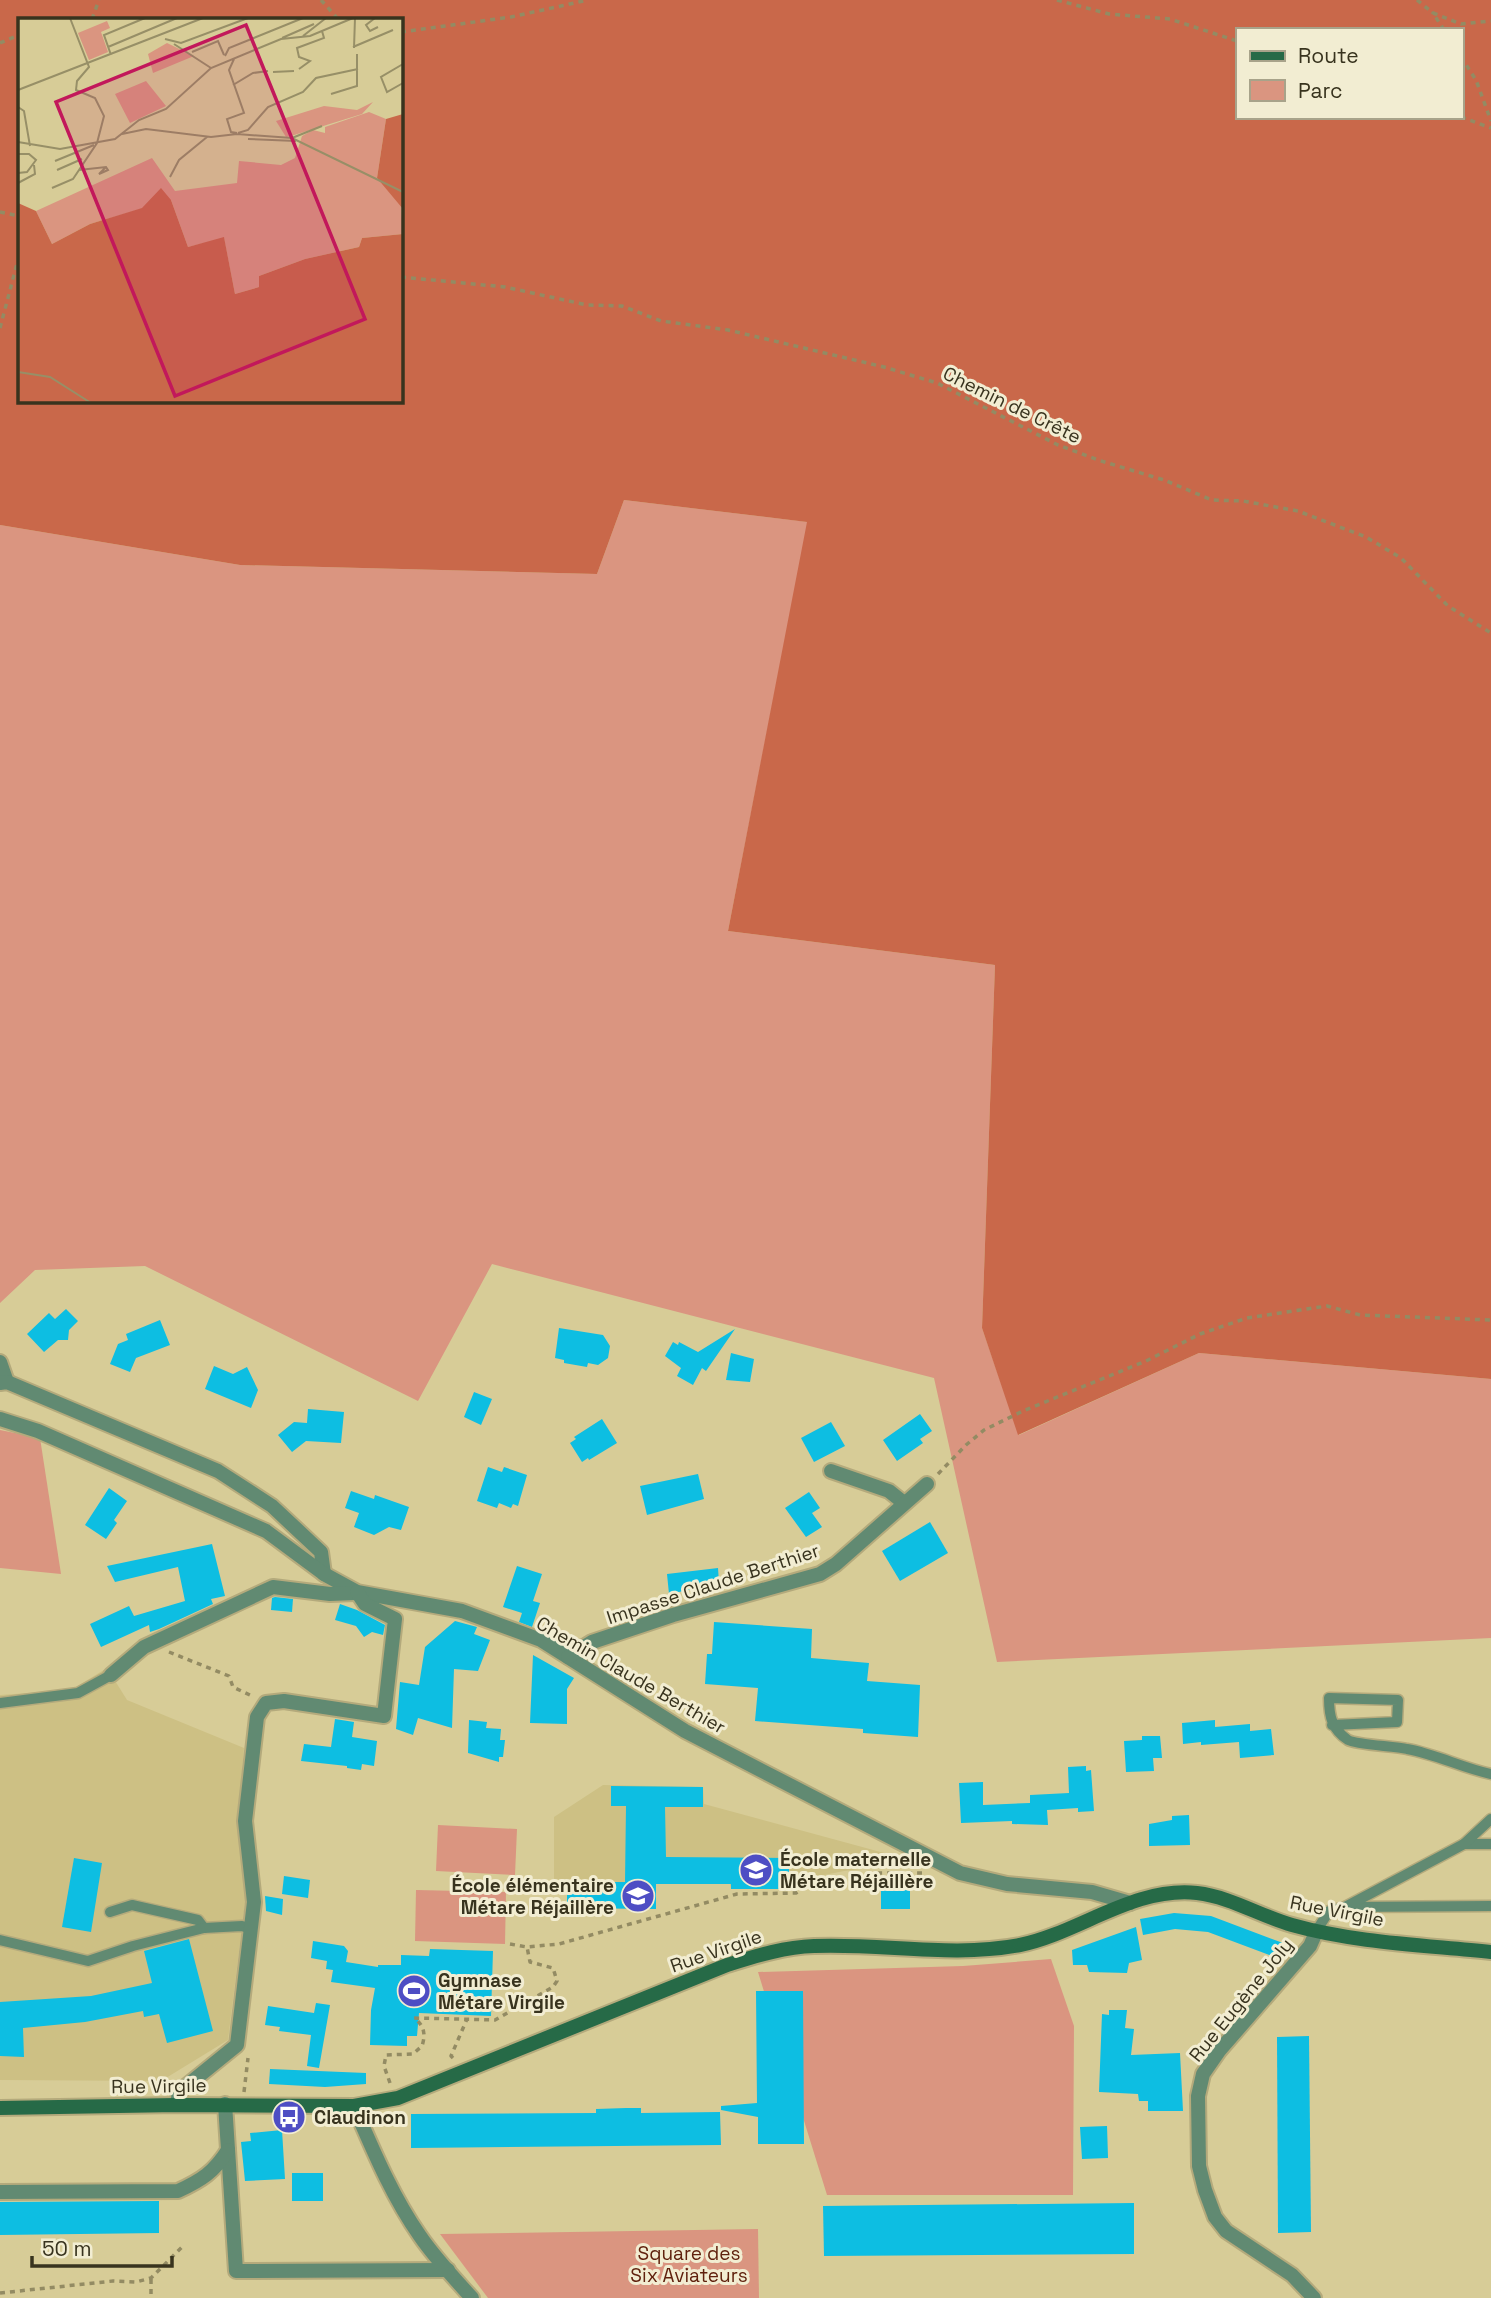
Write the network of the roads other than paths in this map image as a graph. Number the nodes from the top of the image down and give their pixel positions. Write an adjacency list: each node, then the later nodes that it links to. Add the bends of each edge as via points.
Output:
1 (0, 1362): 2 (street)
2 (4, 1383): 7 (street, via 218,1471 272,1506 321,1552)
3 (0, 1419): 7 (street, Chemin Claude Berthier, via 38,1431 266,1531)
4 (831, 1471): 6 (street, via 889,1491)
5 (927, 1484): 6 (street, Impasse Claude Berthier)
6 (904, 1503): 9 (street, Impasse Claude Berthier, via 820,1574 673,1615 592,1642)
7 (324, 1574): 8 (street, Chemin Claude Berthier)
8 (357, 1592): 9 (street, Chemin Claude Berthier, via 462,1611 541,1640); 10 (street, via 330,1594 273,1587 144,1647); 22 (street, via 365,1604 395,1619 384,1716 284,1701 266,1703 257,1717 245,1821 254,1902)
9 (568, 1657): 17 (street, Chemin Claude Berthier, via 685,1731 960,1873 1007,1884 1093,1892)
10 (111, 1675): 11 (lane, via 78,1693)
11 (0, 1703)
12 (1332, 1725): 12 (lane, via 1329,1698 1398,1700 1397,1723); 13 (lane, via 1350,1742 1409,1749)
13 (1491, 1774)
14 (1491, 1819): 15 (lane)
15 (1464, 1844): 16 (lane); 19 (lane)
16 (1491, 1844)
17 (1130, 1903): 23 (street, Rue Virgile, via 1166,1894 1196,1893); 28 (street, Rue Virgile, via 1023,1944 979,1951 814,1946 770,1951 398,2098)
18 (1491, 1906): 19 (lane)
19 (1345, 1907): 23 (lane, via 1329,1911)
20 (110, 1912): 21 (lane, via 132,1905 198,1920)
21 (204, 1928): 22 (lane); 24 (lane, via 88,1961)
22 (251, 1929): 26 (street, via 237,2045 179,2092)
23 (1317, 1930): 25 (street, Rue Virgile); 34 (street, Rue Eugène Joly, via 1310,1946 1203,2074 1198,2096 1199,2166 1215,2217 1226,2231 1292,2275)
24 (0, 1940)
25 (1491, 1952)
26 (177, 2105): 27 (street, Rue Virgile); 29 (street, Rue Virgile)
27 (225, 2105): 28 (street, Rue Virgile); 30 (street)
28 (354, 2106): 32 (street, via 404,2210)
29 (0, 2108)
30 (228, 2150): 31 (street, via 216,2168 178,2191); 32 (street, via 236,2271)
31 (0, 2192)
32 (448, 2270): 33 (street)
33 (472, 2298)
34 (1314, 2298)

